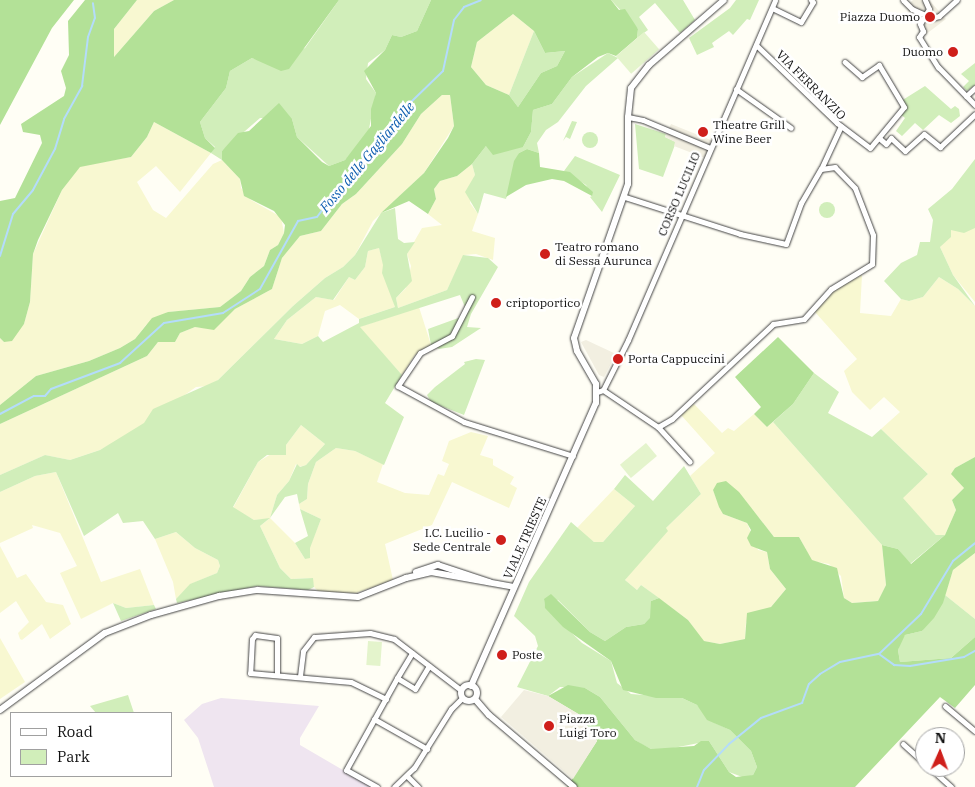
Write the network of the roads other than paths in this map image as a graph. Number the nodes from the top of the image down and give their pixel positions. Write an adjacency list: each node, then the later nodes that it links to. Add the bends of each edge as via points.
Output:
1 (724, 0): 16 (street, via 639,74 631,88)
2 (775, 0): 7 (street, CORSO LUCILIO)
3 (811, 0): 7 (street, via 801,22)
4 (903, 0): 8 (street)
5 (925, 0): 8 (street, via 929,8)
6 (957, 0): 8 (street, via 943,14)
7 (772, 8): 9 (street, CORSO LUCILIO)
8 (925, 16): 13 (street, via 919,37 938,67)
9 (756, 45): 12 (street, CORSO LUCILIO); 17 (street, VIA FERRANZIO)
10 (845, 62): 19 (street, via 862,77 879,65 904,107)
11 (975, 88): 13 (street)
12 (736, 89): 18 (street); 20 (street, CORSO LUCILIO)
13 (966, 96): 14 (street)
14 (975, 105)
15 (975, 114): 19 (street, via 940,147 924,134 905,151 891,138 886,144)
16 (628, 118): 20 (street, via 643,120); 22 (street, via 629,174)
17 (841, 126): 19 (street, via 870,148); 21 (street, VIA FERRANZIO)
18 (791, 128)
19 (878, 138)
20 (710, 148): 23 (street, CORSO LUCILIO)
21 (821, 170): 23 (street, VIA FERRANZIO, via 801,203 786,244); 26 (street, via 835,167 855,188 873,236 872,264 831,289 804,319 773,324 679,413)
22 (625, 197): 23 (street); 25 (street, via 574,338 576,351)
23 (680, 216): 25 (street, CORSO LUCILIO, via 628,340)
24 (472, 297): 27 (street, via 452,336 420,352 398,386 464,422)
25 (599, 393): 26 (street); 27 (street, VIALE TRIESTE)
26 (658, 427): 28 (street)
27 (573, 456): 29 (street, VIALE TRIESTE)
28 (690, 462)
29 (514, 587): 35 (street, VIALE TRIESTE); 41 (street, via 438,565 428,566 358,597 258,590 219,596 151,615 105,633)
30 (412, 653): 31 (street); 33 (street, via 394,639 379,634 317,635 303,650); 34 (street)
31 (429, 666): 34 (street, via 415,689); 36 (street)
32 (277, 674): 32 (street, via 250,673 255,635 277,638); 33 (street)
33 (300, 676): 39 (street, via 351,682)
34 (397, 678): 39 (street)
35 (471, 686): 36 (street); 38 (street, via 476,691)
36 (461, 690): 37 (street)
37 (462, 698): 38 (street, via 468,701); 45 (street, via 451,709)
38 (474, 698): 52 (street, via 489,715)
39 (386, 699): 42 (street)
40 (945, 706): 43 (street)
41 (0, 710)
42 (374, 719): 45 (street); 49 (street, via 346,770)
43 (975, 731)
44 (903, 744): 46 (street)
45 (427, 749): 47 (street)
46 (915, 755)
47 (407, 776): 50 (street); 51 (street)
48 (940, 777): 53 (street)
49 (377, 787)
50 (394, 787)
51 (418, 787)
52 (574, 787)
53 (951, 787)

